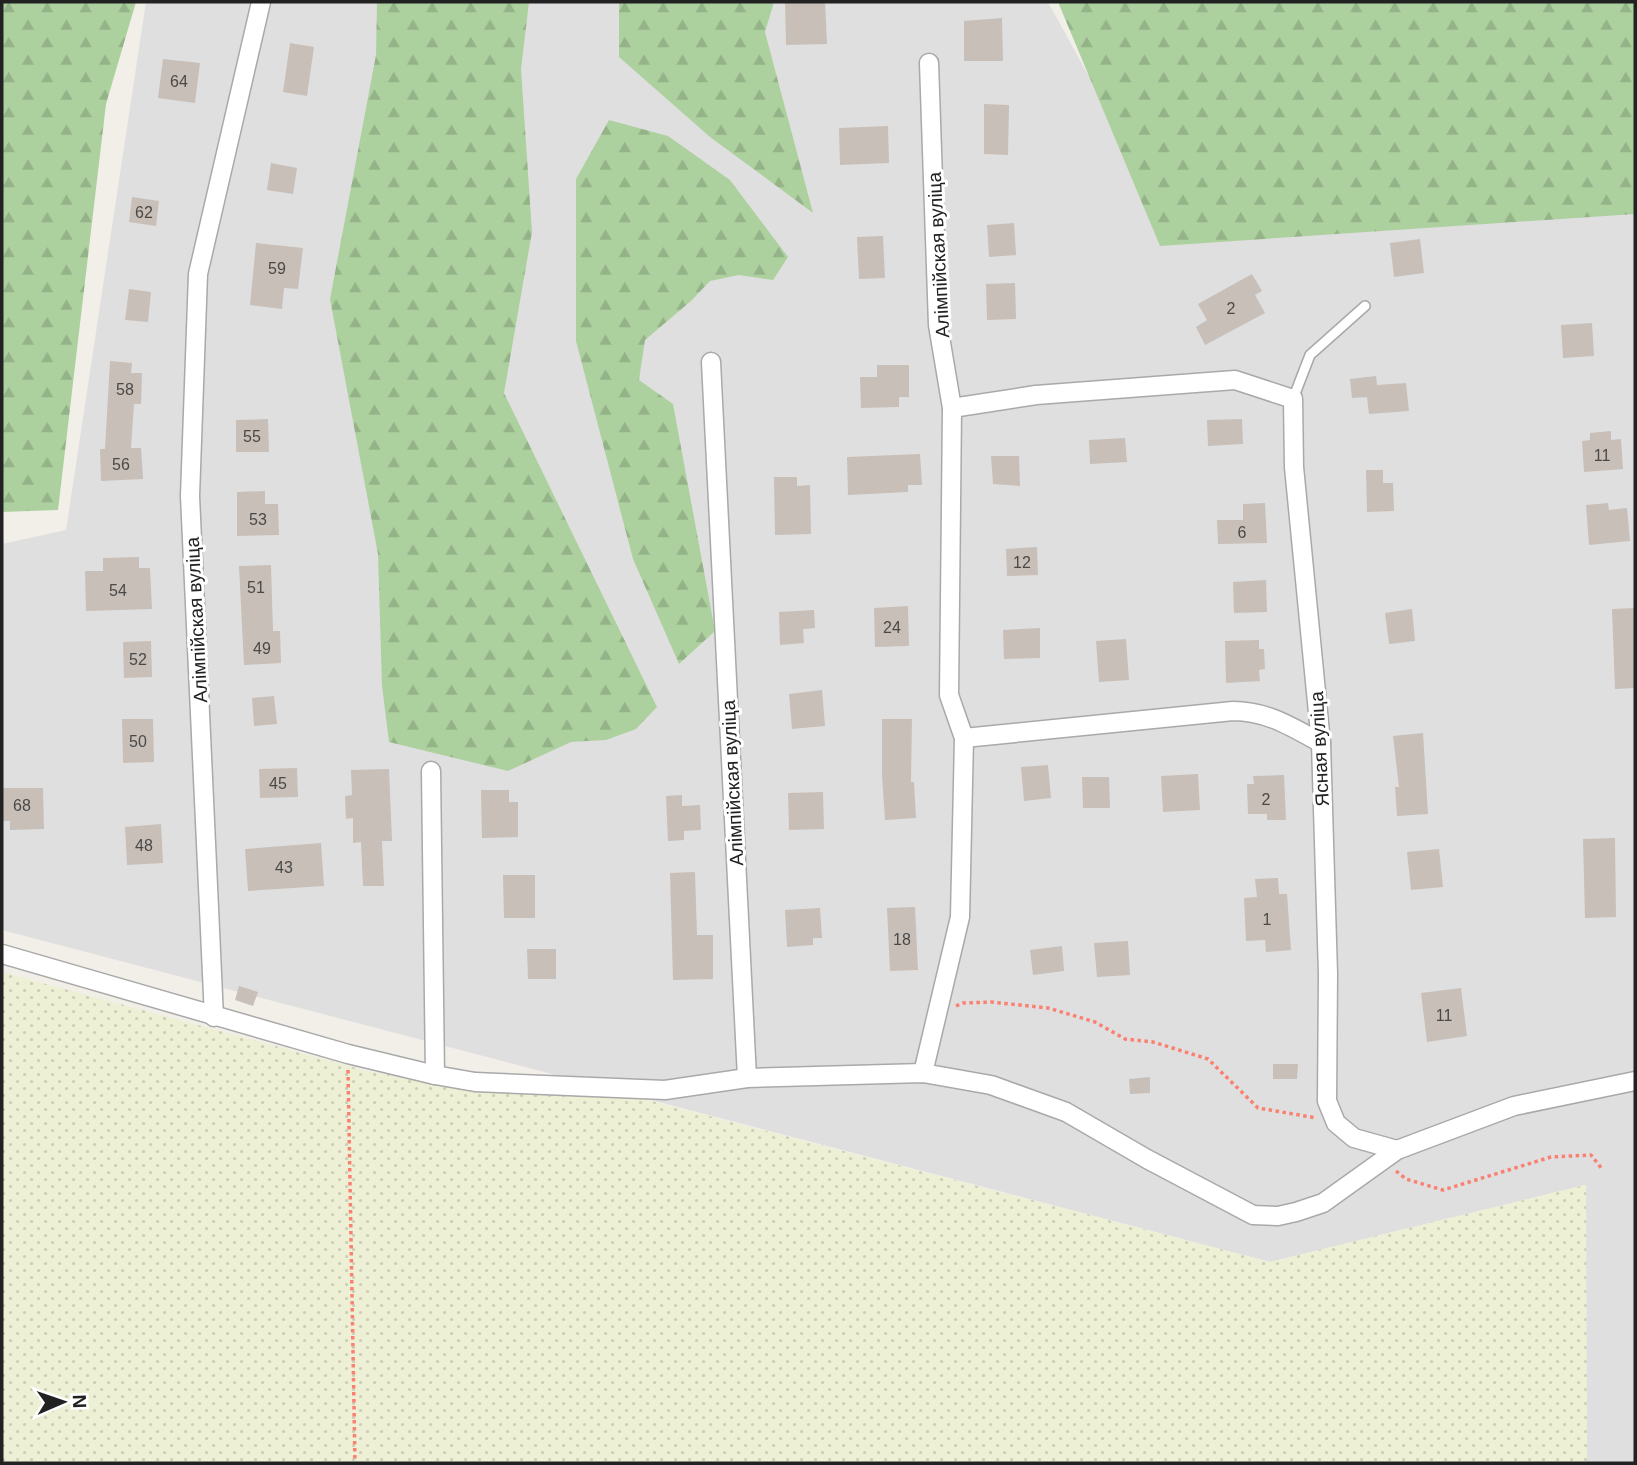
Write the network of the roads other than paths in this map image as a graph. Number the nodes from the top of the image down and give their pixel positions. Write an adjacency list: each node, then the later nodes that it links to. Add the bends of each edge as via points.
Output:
1 (261, 2): 11 (street, Алімпійская вуліца, via 198,274 190,496)
2 (929, 64): 6 (street, Алімпійская вуліца, via 939,325)
3 (1365, 306): 5 (lane, via 1310,355)
4 (711, 362): 14 (street, Алімпійская вуліца)
5 (1293, 399): 6 (street, via 1235,380 1036,394); 8 (street, Ясная вуліца, via 1294,467)
6 (952, 408): 7 (street, Алімпійская вуліца, via 949,695)
7 (964, 738): 8 (street, via 1253,711); 12 (street, Алімпійская вуліца, via 960,917)
8 (1321, 743): 16 (street, Ясная вуліца, via 1328,974 1326,1101 1336,1123 1354,1138)
9 (431, 771): 13 (street)
10 (2, 954): 11 (street)
11 (214, 1017): 13 (street)
12 (923, 1073): 14 (street); 16 (street, via 991,1085 1066,1112 1253,1215 1287,1214 1323,1203)
13 (435, 1075): 14 (street, via 475,1082 665,1090)
14 (747, 1079)
15 (1635, 1081): 16 (street, via 1514,1107)
16 (1390, 1155)

